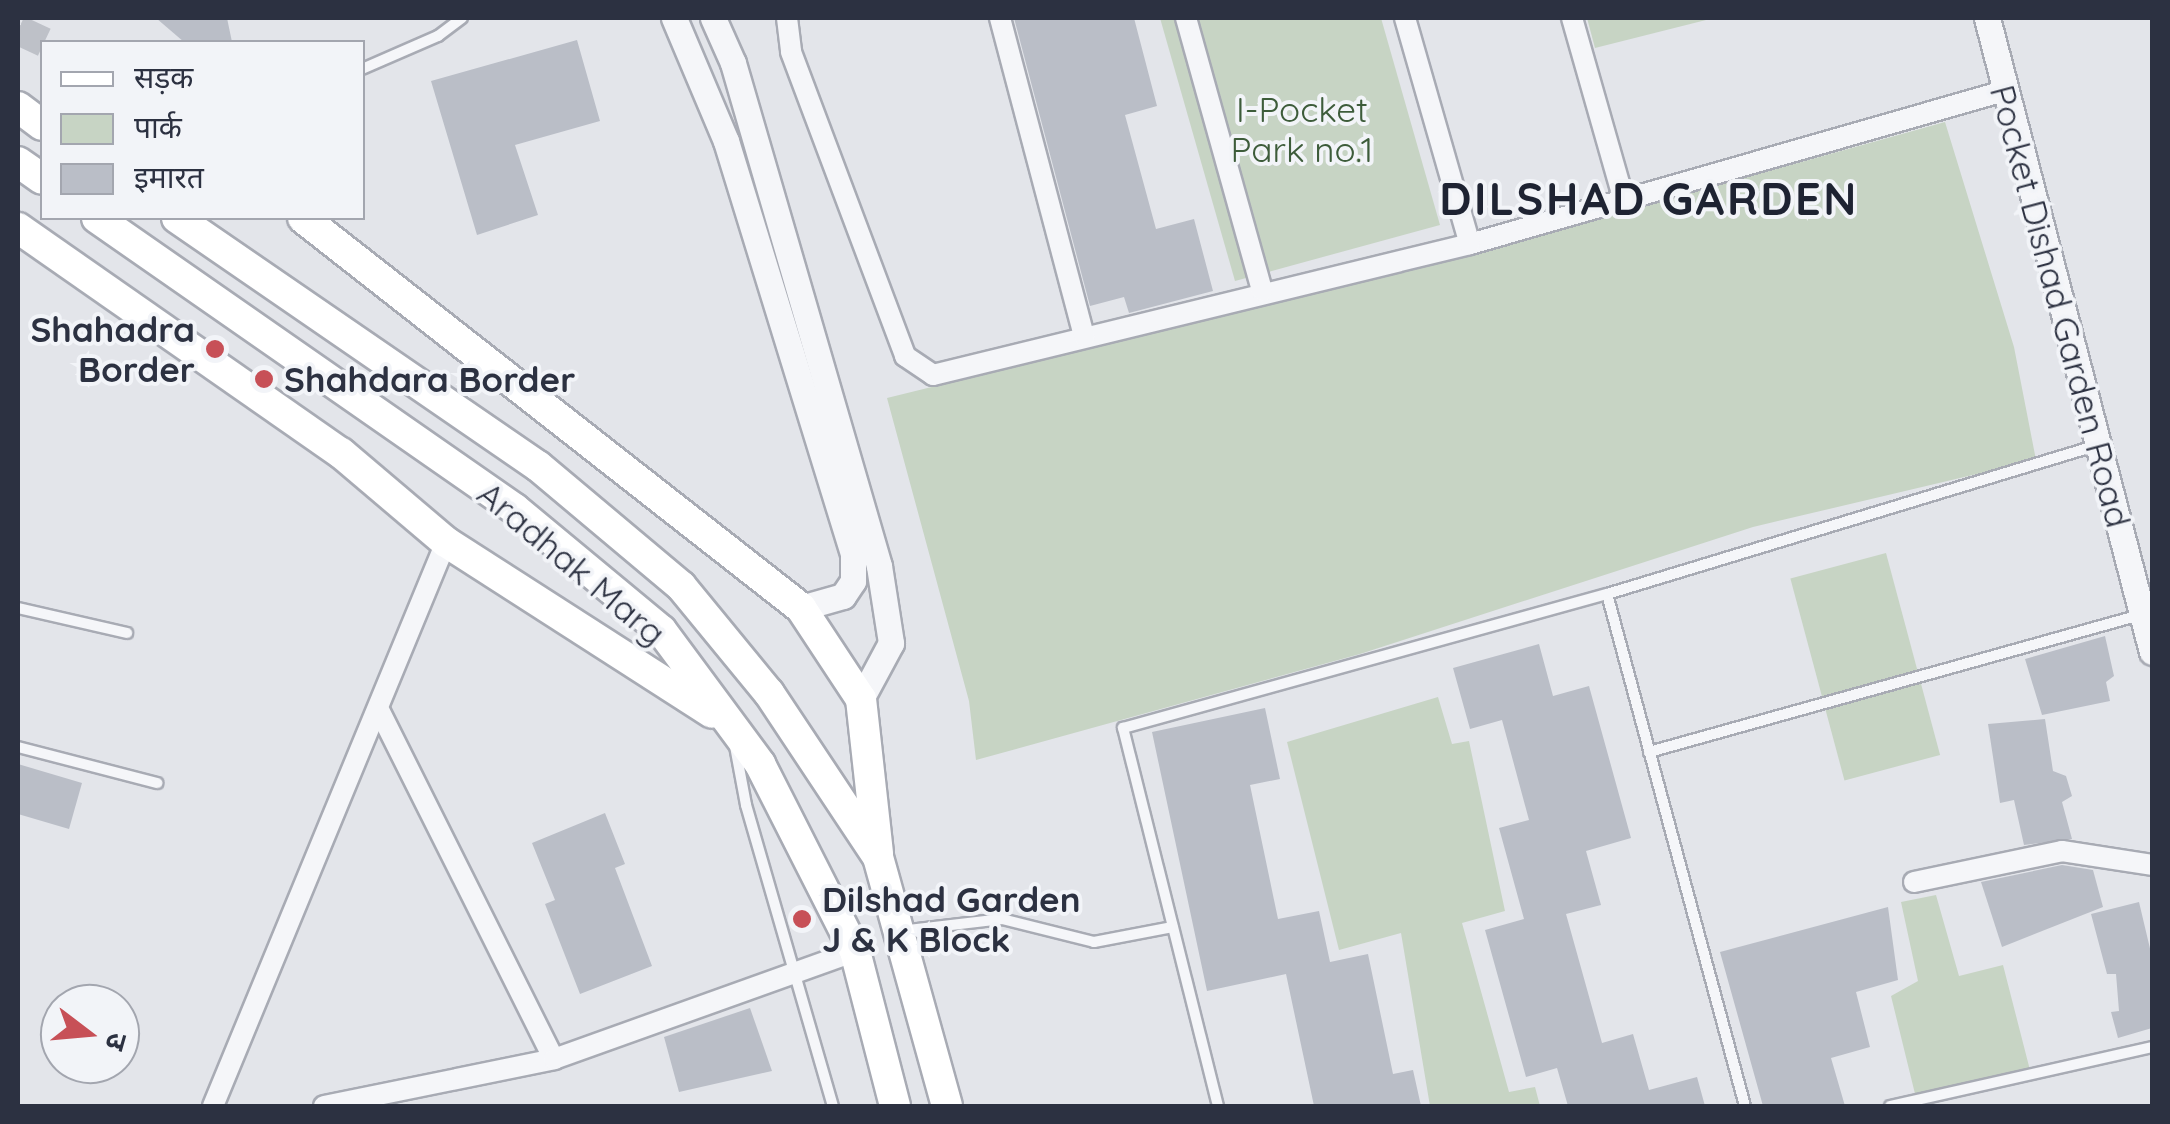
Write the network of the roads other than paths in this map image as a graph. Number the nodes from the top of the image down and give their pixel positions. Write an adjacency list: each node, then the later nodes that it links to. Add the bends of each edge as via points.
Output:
1 (462, 18): 10 (lane, via 438,36)
2 (674, 18): 18 (street)
3 (713, 18): 16 (street)
4 (787, 18): 25 (street, via 792,52 905,356 933,375)
5 (1000, 18): 25 (street)
6 (1186, 18): 24 (street)
7 (1405, 18): 23 (street)
8 (1572, 18): 17 (street)
9 (1987, 18): 11 (street, Pocket Dishad Garden Road)
10 (365, 68)
11 (2004, 91): 17 (street); 26 (street, Pocket Dishad Garden Road)
12 (18, 108): 13 (main road)
13 (40, 124)
14 (18, 162): 15 (main road)
15 (40, 178)
16 (770, 188): 18 (street); 28 (street)
17 (1623, 197): 23 (street)
18 (743, 200): 28 (street)
19 (100, 220): 37 (main road, Aradhak Marg, via 515,510 661,630)
20 (180, 220): 41 (main road, Aradhak Marg, via 538,466 680,586 770,694)
21 (306, 220): 31 (main road, Aradhak Marg)
22 (18, 228): 27 (main road, via 341,453)
23 (1470, 244): 24 (street)
24 (1262, 291): 25 (street)
25 (1084, 338)
26 (2098, 445): 29 (lane); 32 (street, Pocket Dishad Garden Road)
27 (446, 542): 36 (street); 37 (main road)
28 (867, 567): 31 (street, via 843,596); 35 (street, via 892,643)
29 (1607, 594): 39 (lane); 44 (lane, via 1123,728)
30 (18, 608): 33 (lane)
31 (800, 608): 35 (main road, Aradhak Marg)
32 (2142, 614): 34 (street, Pocket Dishad Garden Road); 39 (lane)
33 (128, 634)
34 (2152, 652)
35 (861, 699): 41 (main road, Aradhak Marg)
36 (380, 712): 49 (street); 50 (street)
37 (731, 725): 46 (main road, Aradhak Marg, via 760,764); 47 (lane, via 746,805)
38 (18, 746): 40 (lane)
39 (1650, 752): 56 (lane)
40 (157, 783)
41 (878, 856): 45 (main road, Aradhak Marg)
42 (2152, 865): 43 (street, via 2062,852)
43 (1914, 882)
44 (1174, 927): 45 (lane, via 1094,942 1002,919); 55 (lane)
45 (898, 931): 54 (main road, Aradhak Marg)
46 (855, 951): 47 (street); 53 (main road, Aradhak Marg)
47 (796, 972): 49 (street); 52 (lane)
48 (2152, 1047): 57 (lane)
49 (554, 1059): 51 (street)
50 (212, 1106)
51 (324, 1106)
52 (833, 1106)
53 (895, 1106)
54 (947, 1106)
55 (1218, 1106)
56 (1745, 1106)
57 (1890, 1106)

